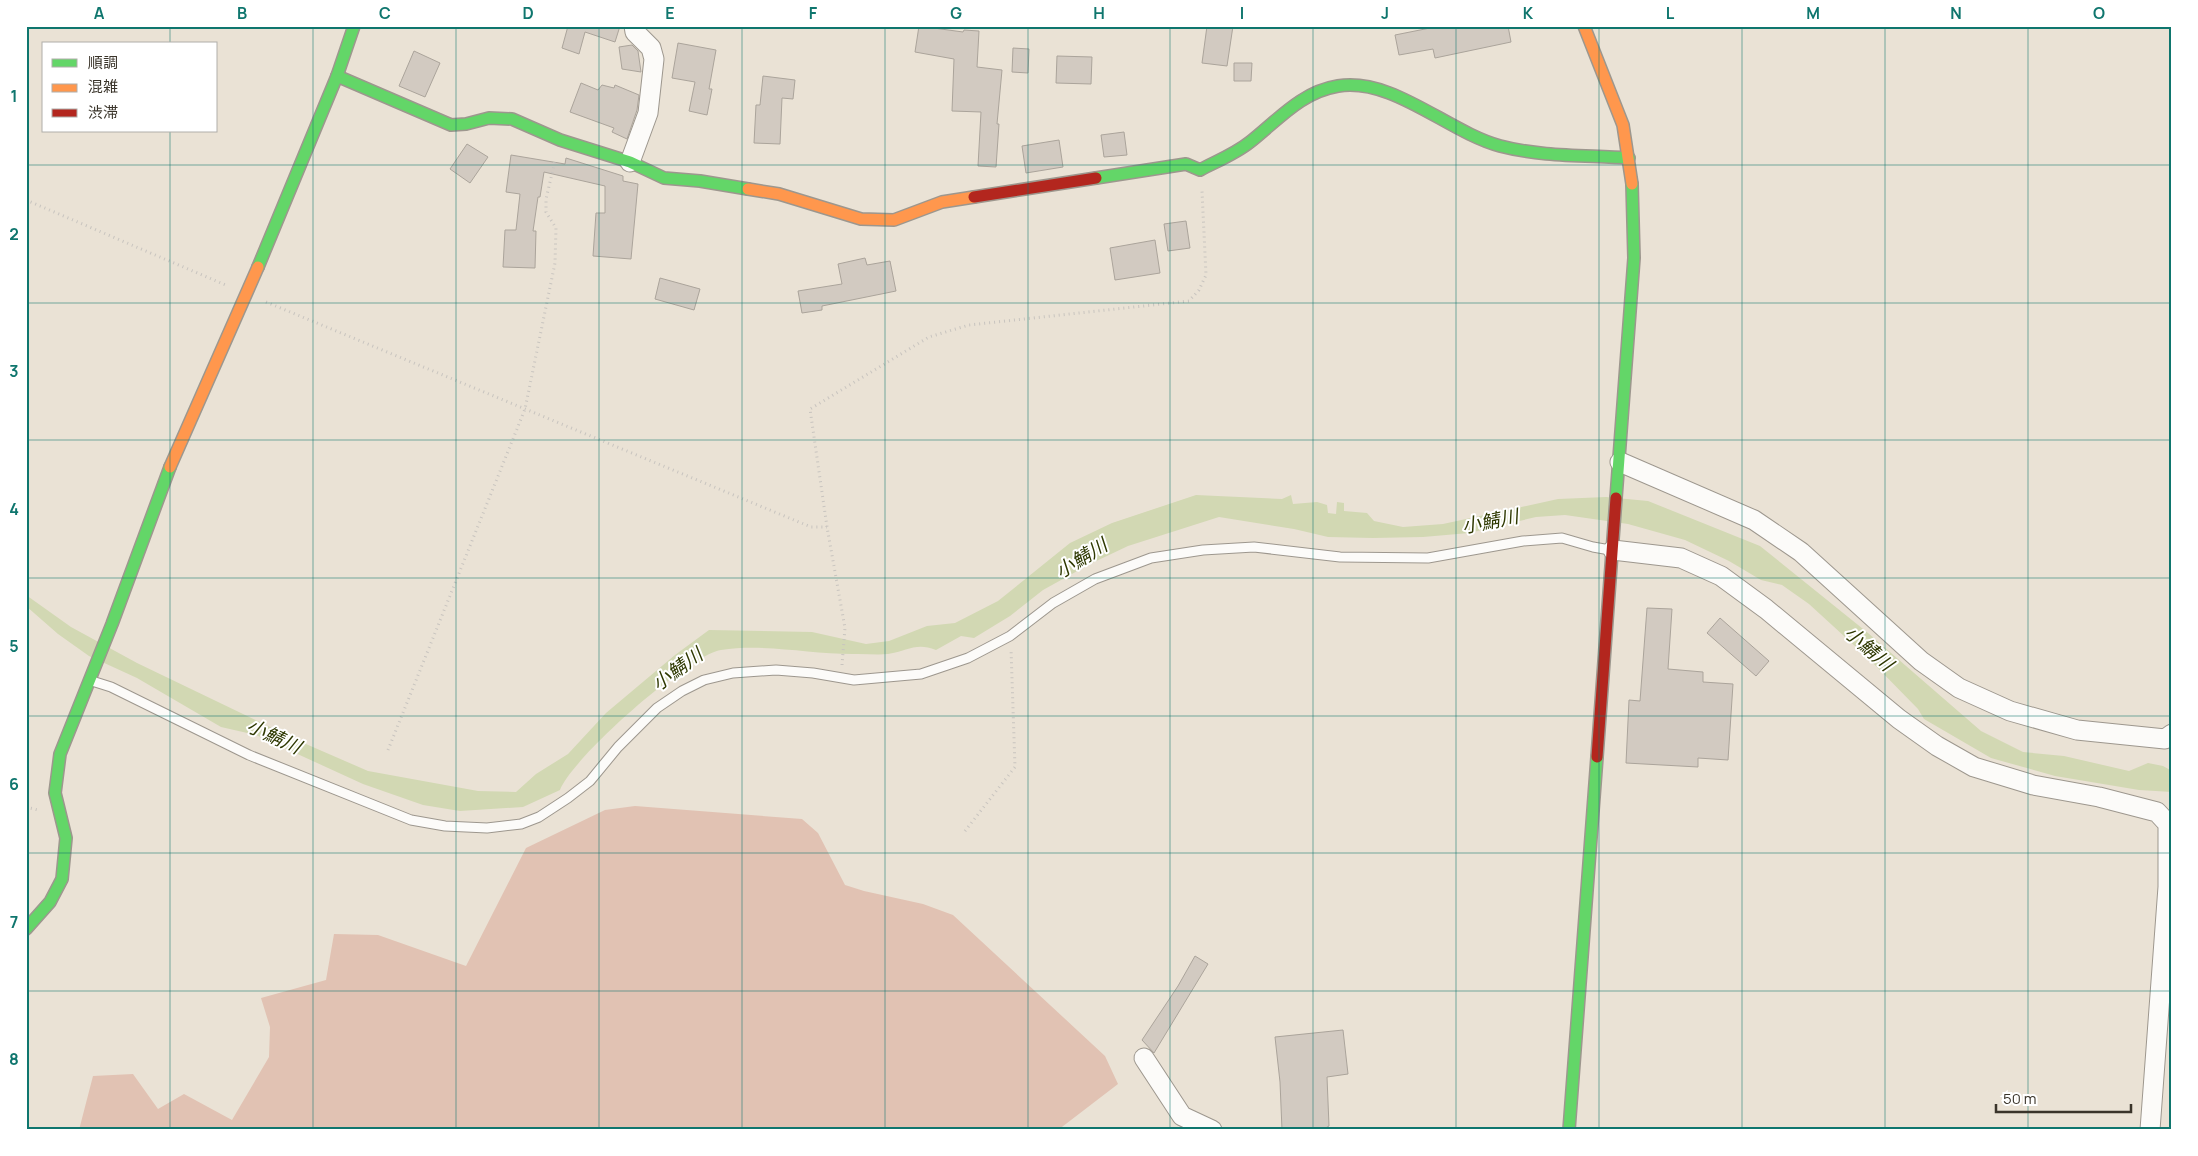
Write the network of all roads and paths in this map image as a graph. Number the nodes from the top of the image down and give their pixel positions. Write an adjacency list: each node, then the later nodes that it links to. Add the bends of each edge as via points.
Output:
1 (354, 26): 4 (street)
2 (634, 26): 7 (street, via 635,32 651,48 654,59 648,113)
3 (1584, 26): 6 (street, via 1623,125)
4 (337, 76): 5 (street, via 451,125 489,118 512,118); 10 (street)
5 (560, 140): 7 (street); 11 (path, via 546,199 546,212 556,228 555,263)
6 (1629, 158): 8 (street, via 1501,146 1476,139 1380,88 1356,84 1312,94 1289,108 1240,149); 12 (street, via 1634,258)
7 (630, 162): 8 (street, via 664,178 779,194 861,219 894,220 942,202 993,193 1186,164)
8 (1200, 170): 13 (path, via 1206,275 1189,301 969,325 929,337 810,409)
9 (26, 200): 10 (path)
10 (247, 294): 11 (path); 17 (street, via 176,450)
11 (525, 409): 13 (path, via 811,527); 19 (path)
12 (1620, 469): 14 (street); 18 (street, via 1754,520 1801,552 1921,661 1959,688 2010,711 2077,730 2165,739)
13 (827, 528): 16 (path, via 845,628)
14 (1613, 544): 15 (lane, via 1594,547 1562,538 1523,541 1428,558 1340,557 1254,547 1150,558 1095,580 1053,603); 24 (street); 25 (street, via 1681,558 1721,576 1899,719 1974,767 2033,785 2157,812 2168,824 2168,886)
15 (1010, 636): 16 (lane, via 968,658 922,674 854,680); 20 (path, via 1014,767)
16 (841, 675): 17 (lane, via 776,670 733,673 704,680 657,708 590,781 568,798 539,817 521,824 487,828 411,820 249,755)
17 (90, 677): 21 (street, via 60,754 55,793 66,838 62,880 50,902)
18 (2172, 734)
19 (388, 750)
20 (965, 832)
21 (26, 929)
22 (1144, 1058): 23 (street, via 1182,1116)
23 (1212, 1130)
24 (1569, 1130)
25 (2150, 1130)

